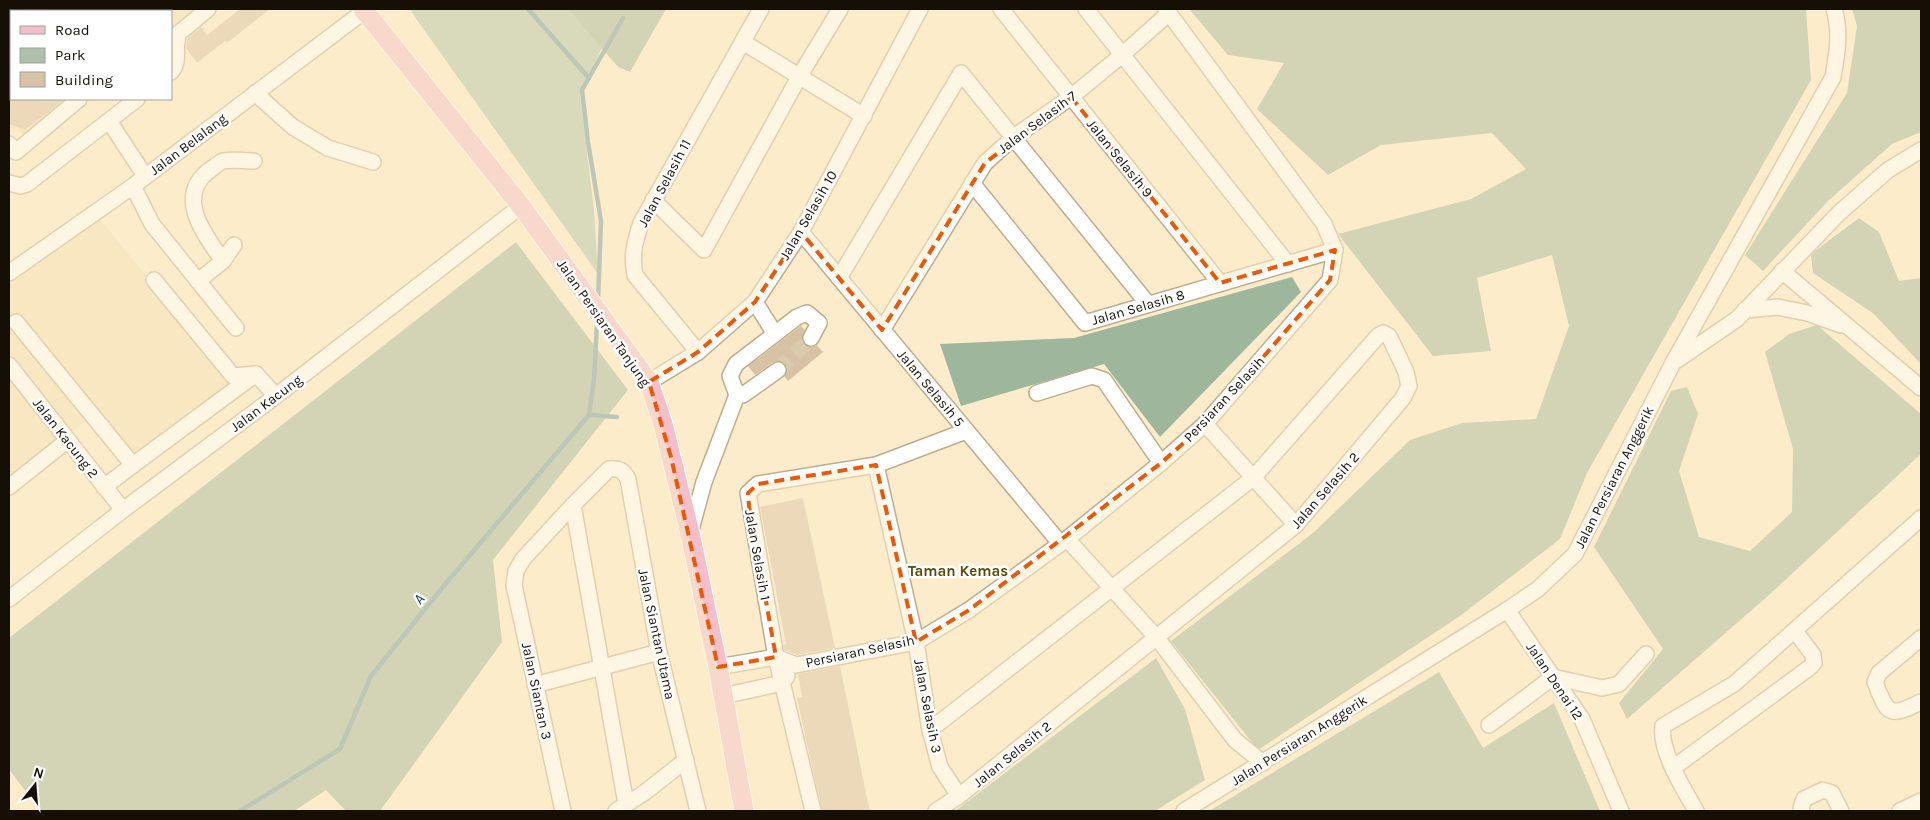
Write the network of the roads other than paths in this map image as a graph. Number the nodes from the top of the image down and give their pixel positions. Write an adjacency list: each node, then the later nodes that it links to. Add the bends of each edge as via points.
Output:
1 (208, 9): 12 (street, via 179,33 176,66)
2 (365, 9): 14 (street, Jalan Belalang); 30 (main road, Jalan Persiaran Tanjung)
3 (762, 9): 10 (street, Jalan Selasih 11)
4 (840, 9): 13 (street)
5 (920, 9): 18 (street, Jalan Selasih 10)
6 (1001, 9): 15 (street, Jalan Selasih 9)
7 (1086, 9): 11 (street)
8 (1834, 9): 52 (street, Jalan Persiaran Anggerik, via 1839,45 1833,78)
9 (1168, 11): 11 (street, Jalan Selasih 7); 33 (street, via 1324,224)
10 (743, 42): 13 (street); 29 (street, Jalan Selasih 11)
11 (1122, 55): 15 (street, Jalan Selasih 7); 35 (street)
12 (172, 71)
13 (799, 77): 18 (street); 29 (street, via 704,250)
14 (255, 93): 24 (street, via 292,126 328,148); 25 (street, Jalan Belalang)
15 (1071, 97): 20 (street, Jalan Selasih 7); 41 (street, Jalan Selasih 9)
16 (78, 100): 22 (street)
17 (137, 100): 19 (street)
18 (864, 116): 31 (street, Jalan Selasih 10)
19 (109, 121): 25 (street); 27 (street, via 27,184)
20 (1014, 137): 26 (street, Jalan Selasih 7, via 985,163); 38 (street, via 961,73); 43 (street)
21 (1921, 150): 36 (street, via 1881,176)
22 (11, 152)
23 (254, 161): 34 (street, via 222,162 201,178 194,190 193,211)
24 (373, 162)
25 (145, 176): 28 (street, Jalan Belalang)
26 (972, 183): 43 (street, Jalan Selasih 8, via 1085,323); 48 (street, Jalan Selasih 7)
27 (9, 184)
28 (133, 186): 37 (street, Jalan Belalang); 40 (street, via 152,224)
29 (653, 200): 51 (street, Jalan Selasih 11, via 633,248 635,275)
30 (521, 206): 56 (main road, Jalan Persiaran Tanjung); 60 (street, Jalan Kacung)
31 (801, 232): 38 (street, Jalan Selasih 5); 42 (street, Jalan Selasih 10)
32 (234, 245): 34 (street)
33 (1335, 250): 35 (street, Jalan Selasih 8); 61 (street, Persiaran Selasih, via 1330,280)
34 (223, 261): 40 (street)
35 (1288, 264): 41 (street, Jalan Selasih 8)
36 (1782, 271): 44 (street); 47 (street)
37 (9, 273)
38 (839, 278): 48 (street, Jalan Selasih 5)
39 (154, 280): 55 (street, via 233,376)
40 (198, 281): 46 (street)
41 (1220, 283): 43 (street, Jalan Selasih 8)
42 (755, 302): 49 (street); 51 (street, Jalan Selasih 10)
43 (1148, 304)
44 (1745, 310): 47 (street, via 1778,307); 52 (street, via 1737,319)
45 (16, 322): 65 (street)
46 (236, 328)
47 (1850, 328): 57 (street)
48 (882, 330): 62 (street, Jalan Selasih 5)
49 (775, 334): 50 (street, via 797,317 808,313 819,323); 59 (street, via 736,364 730,376)
50 (811, 338)
51 (698, 352): 56 (street, Jalan Selasih 10)
52 (1673, 363): 78 (street, Jalan Persiaran Anggerik, via 1575,554 1538,589)
53 (778, 370): 59 (street, via 742,395)
54 (11, 373): 63 (street, Jalan Kacung 2)
55 (256, 374): 60 (street); 65 (street)
56 (649, 382): 74 (main road, Jalan Persiaran Tanjung, via 663,424)
57 (1921, 388)
58 (1037, 393): 64 (street, via 1092,376 1104,380)
59 (737, 395): 74 (street, via 704,482)
60 (276, 396): 71 (street, Jalan Kacung)
61 (1205, 424): 64 (street, Persiaran Selasih); 67 (street)
62 (966, 431): 66 (street, Jalan Selasih 1); 75 (street, Jalan Selasih 5)
63 (68, 440): 68 (street); 69 (street, Jalan Kacung 2)
64 (1161, 462): 75 (street, Persiaran Selasih)
65 (132, 465): 69 (street)
66 (876, 465): 82 (street, Jalan Selasih 3); 85 (street, Jalan Selasih 1, via 758,484 748,492)
67 (1253, 478): 73 (street); 73 (street, Jalan Selasih 2, via 1378,336 1383,333 1389,336 1409,386 1403,398); 76 (street)
68 (9, 487)
69 (104, 487): 71 (street, Jalan Kacung 2)
70 (573, 505): 83 (street, Jalan Siantan Utama, via 609,469 620,469 628,479); 88 (street); 91 (street, Jalan Siantan 3, via 523,559 516,571 514,585)
71 (123, 510): 77 (street, Jalan Kacung)
72 (1921, 518): 79 (street)
73 (1296, 525): 80 (street, Jalan Selasih 2)
74 (690, 533): 87 (main road, Jalan Persiaran Tanjung)
75 (1064, 541): 76 (street, Jalan Selasih 5); 82 (street, Persiaran Selasih, via 969,610)
76 (1113, 587): 80 (street, Jalan Selasih 5); 95 (street)
77 (9, 599)
78 (1507, 610): 89 (street, Jalan Denai 12); 97 (street, Jalan Persiaran Anggerik)
79 (1795, 631): 98 (street, via 1734,684 1663,726 1662,735); 98 (street, via 1813,655 1814,663)
80 (1157, 638): 97 (street, via 1235,740); 100 (street, Jalan Selasih 2)
81 (1921, 638): 93 (street, via 1879,673 1875,682 1889,710 1899,711)
82 (916, 642): 86 (street, Persiaran Selasih); 95 (street, Jalan Selasih 3)
83 (659, 652): 88 (street); 96 (street, Jalan Siantan Utama)
84 (1646, 654): 89 (street, via 1619,684 1602,688)
85 (776, 657): 86 (street, Persiaran Selasih); 87 (street); 90 (street, Jalan Selasih 1)
86 (796, 665): 90 (street, Persiaran Selasih)
87 (718, 667): 92 (main road, Jalan Persiaran Tanjung)
88 (603, 668): 91 (street); 102 (street)
89 (1553, 677): 94 (street); 110 (street, Jalan Denai 12, via 1582,719)
90 (782, 683): 92 (street); 107 (street, Jalan Selasih 1)
91 (535, 685): 103 (street, Jalan Siantan 3)
92 (723, 696): 99 (main road, Jalan Persiaran Tanjung)
93 (1921, 702)
94 (1490, 725)
95 (930, 730): 100 (street, Jalan Selasih 3, via 940,767)
96 (686, 760): 102 (street); 104 (street, Jalan Siantan Utama)
97 (1263, 763): 109 (street, Jalan Persiaran Anggerik)
98 (1673, 768): 111 (street)
99 (740, 784): 105 (main road, Jalan Persiaran Tanjung); 106 (main road, Jalan Persiaran Tanjung)
100 (958, 796): 108 (street, Jalan Selasih 2)
101 (1921, 801): 114 (street)
102 (621, 808)
103 (563, 811)
104 (698, 811)
105 (744, 811)
106 (750, 811)
107 (813, 811)
108 (936, 811)
109 (1184, 811)
110 (1621, 811)
111 (1696, 811)
112 (1802, 811): 113 (street, via 1804,799 1823,790 1832,793)
113 (1841, 811)
114 (1900, 811)

